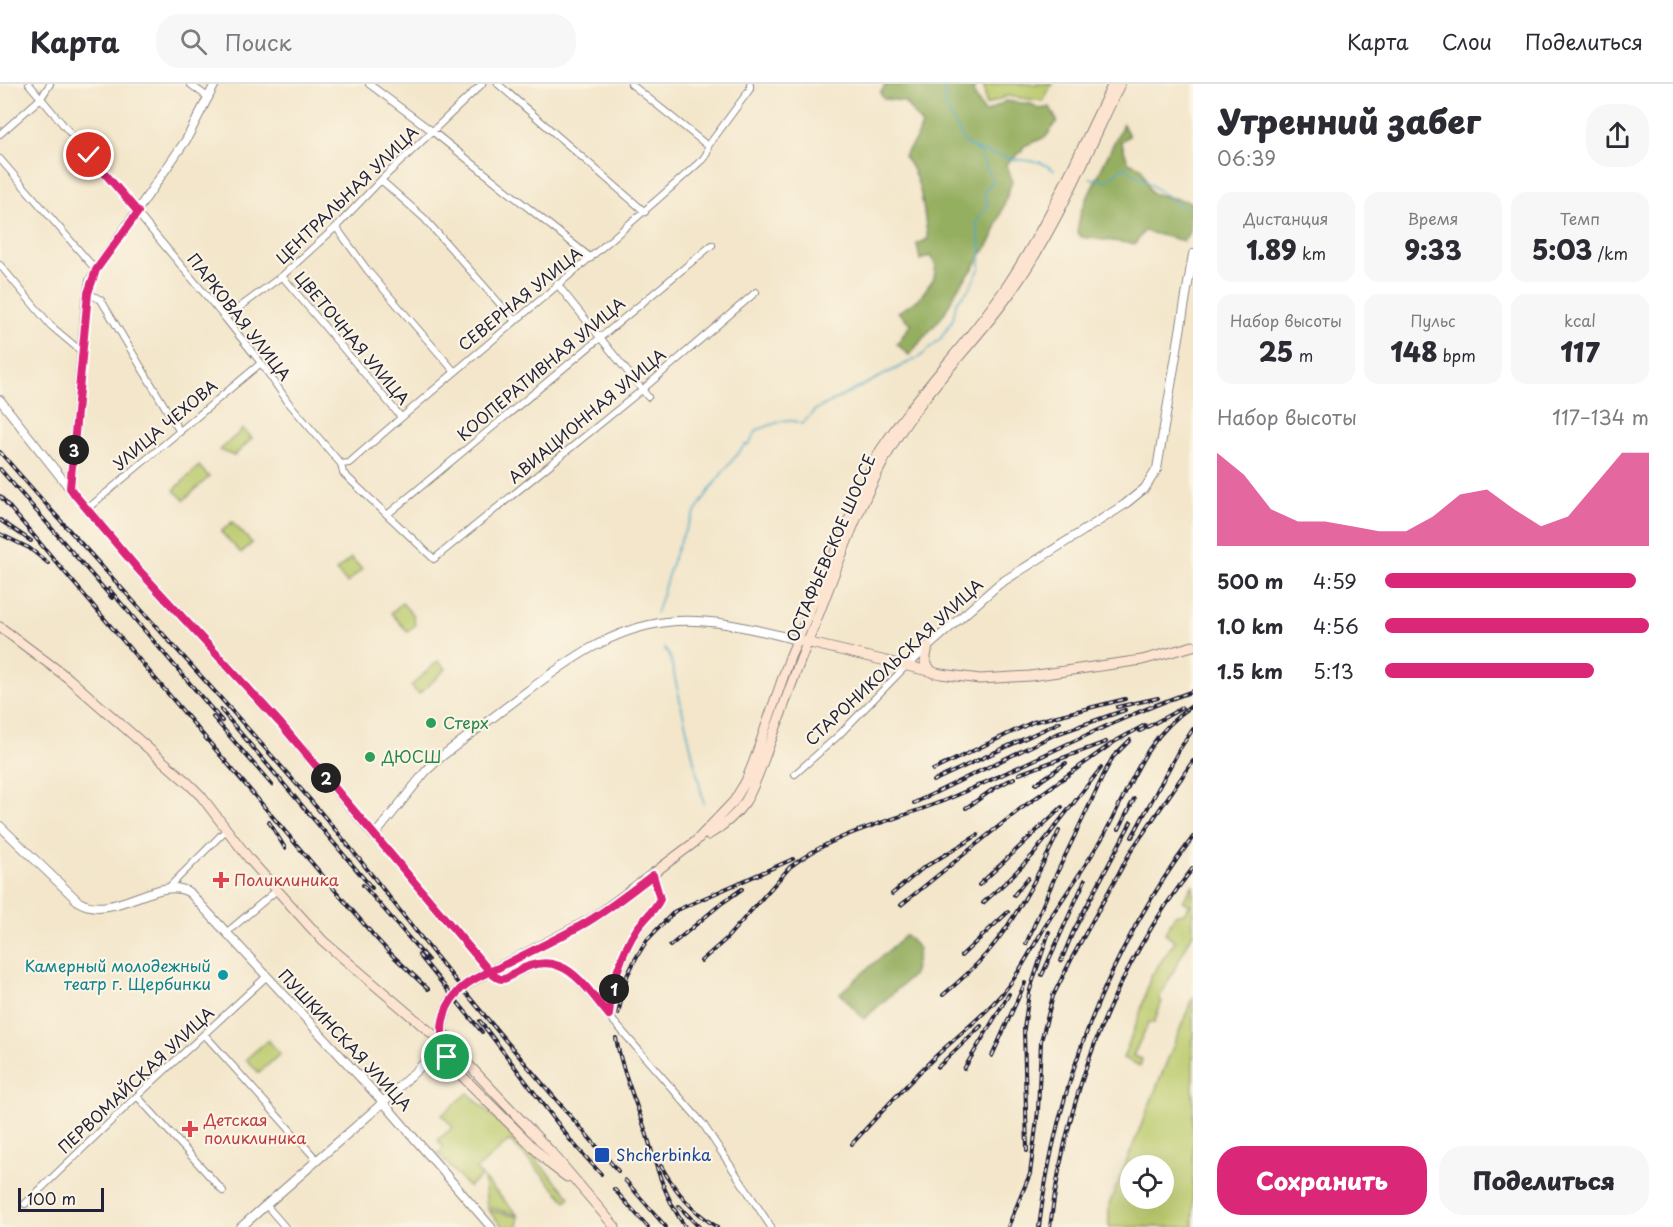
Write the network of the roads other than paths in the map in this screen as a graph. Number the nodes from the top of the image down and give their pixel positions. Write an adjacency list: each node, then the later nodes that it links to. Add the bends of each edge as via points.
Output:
1 (30, 84): 12 (street, ПАРКОВАЯ УЛИЦА)
2 (50, 84): 12 (street)
3 (190, 84): 13 (street)
4 (215, 84): 13 (street)
5 (369, 84): 14 (street)
6 (482, 84): 14 (street, ЦЕНТРАЛЬНАЯ УЛИЦА)
7 (498, 84): 20 (street)
8 (631, 84): 16 (street)
9 (750, 84): 16 (street, СЕВЕРНАЯ УЛИЦА)
10 (1113, 84): 48 (main road, ОСТАФЬЕВСКОЕ ШОССЕ, via 1034,243 1008,284 921,393 875,459)
11 (1120, 84): 49 (main road, ОСТАФЬЕВСКОЕ ШОССЕ, via 1040,247 1015,288 927,397 882,463)
12 (41, 98): 15 (street); 19 (street, ПАРКОВАЯ УЛИЦА)
13 (209, 98): 19 (street)
14 (432, 131): 18 (street, ЦЕНТРАЛЬНАЯ УЛИЦА); 24 (street)
15 (0, 134)
16 (708, 146): 20 (street, СЕВЕРНАЯ УЛИЦА, via 703,159)
17 (0, 159): 26 (street)
18 (381, 180): 21 (street, ЦЕНТРАЛЬНАЯ УЛИЦА); 32 (street, via 424,219)
19 (138, 212): 26 (street); 31 (street, ПАРКОВАЯ УЛИЦА)
20 (645, 212): 24 (street, СЕВЕРНАЯ УЛИЦА)
21 (336, 227): 27 (street, ЦЕНТРАЛЬНАЯ УЛИЦА); 36 (street, via 368,271)
22 (712, 245): 33 (street, КООПЕРАТИВНАЯ УЛИЦА)
23 (1193, 254): 50 (street, СТАРОНИКОЛЬСКАЯ УЛИЦА, via 1152,480 1124,505 999,584)
24 (591, 258): 28 (street, СЕВЕРНАЯ УЛИЦА)
25 (0, 265): 34 (street, via 51,326)
26 (96, 270): 30 (street)
27 (282, 276): 31 (street, ЦЕНТРАЛЬНАЯ УЛИЦА); 40 (street, ЦВЕТОЧНАЯ УЛИЦА)
28 (557, 285): 32 (street, СЕВЕРНАЯ УЛИЦА); 33 (street)
29 (756, 292): 37 (street, АВИАЦИОННАЯ УЛИЦА)
30 (88, 293): 34 (street); 41 (street, via 101,300)
31 (225, 318): 35 (street, ПАРКОВАЯ УЛИЦА)
32 (515, 321): 36 (street, СЕВЕРНАЯ УЛИЦА)
33 (600, 338): 37 (street); 45 (street, КООПЕРАТИВНАЯ УЛИЦА)
34 (82, 352): 43 (street)
35 (261, 363): 41 (street, УЛИЦА ЧЕХОВА); 42 (street, ПАРКОВАЯ УЛИЦА, via 288,402)
36 (454, 371): 40 (street, СЕВЕРНАЯ УЛИЦА)
37 (643, 389): 38 (street); 46 (street, АВИАЦИОННАЯ УЛИЦА)
38 (648, 397)
39 (0, 400): 43 (street)
40 (401, 417): 42 (street, СЕВЕРНАЯ УЛИЦА, via 349,463)
41 (180, 432): 44 (street, УЛИЦА ЧЕХОВА)
42 (341, 464): 45 (street, ПАРКОВАЯ УЛИЦА, via 343,473)
43 (70, 488): 44 (street)
44 (87, 509): 57 (street, via 280,723)
45 (388, 514): 46 (street, ПАРКОВАЯ УЛИЦА)
46 (434, 559)
47 (0, 627): 56 (main road, via 149,748 201,796)
48 (797, 640): 49 (main road); 57 (street, via 735,625 692,621 648,626 607,639 567,662 433,764); 58 (main road, ОСТАФЬЕВСКОЕ ШОССЕ, via 746,781 727,810)
49 (807, 642): 52 (main road); 58 (main road, ОСТАФЬЕВСКОЕ ШОССЕ, via 749,794 728,821)
50 (928, 646): 52 (street, СТАРОНИКОЛЬСКАЯ УЛИЦА); 53 (main road, via 926,662)
51 (1193, 646): 53 (main road, via 1142,660 1030,676 980,679)
52 (906, 666): 53 (main road); 54 (street, СТАРОНИКОЛЬСКАЯ УЛИЦА)
53 (933, 673)
54 (795, 774)
55 (0, 826): 60 (street, via 88,907 104,908)
56 (227, 830): 60 (street); 61 (main road)
57 (374, 836): 64 (street, via 490,972 498,978 508,977 531,965 558,965 575,977)
58 (695, 842): 59 (main road, ОСТАФЬЕВСКОЕ ШОССЕ)
59 (653, 875): 64 (street, via 660,899 629,943 616,977); 70 (main road, ОСТАФЬЕВСКОЕ ШОССЕ, bridge, via 570,932 470,982 456,994 445,1012 443,1046 459,1073 552,1165)
60 (168, 888): 62 (street, ПУШКИНСКАЯ УЛИЦА, via 190,893)
61 (277, 890): 62 (street); 66 (main road, via 339,957 436,1037 445,1034 449,1038)
62 (226, 933): 63 (street, ПУШКИНСКАЯ УЛИЦА)
63 (266, 977): 65 (street, ПЕРВОМАЙСКАЯ УЛИЦА); 68 (street, ПУШКИНСКАЯ УЛИЦА)
64 (609, 1015): 78 (street, via 704,1124)
65 (204, 1034): 67 (street, ПЕРВОМАЙСКАЯ УЛИЦА); 69 (street)
66 (444, 1046): 68 (street); 70 (main road, via 529,1128)
67 (137, 1096): 71 (street); 72 (street, ПЕРВОМАЙСКАЯ УЛИЦА)
68 (383, 1102): 69 (street); 77 (street, ПУШКИНСКАЯ УЛИЦА)
69 (317, 1160): 73 (street)
70 (580, 1187): 74 (main road)
71 (223, 1191)
72 (25, 1204)
73 (266, 1205): 75 (street); 76 (street)
74 (615, 1226)
75 (241, 1227)
76 (285, 1227)
77 (491, 1227)
78 (771, 1227)

